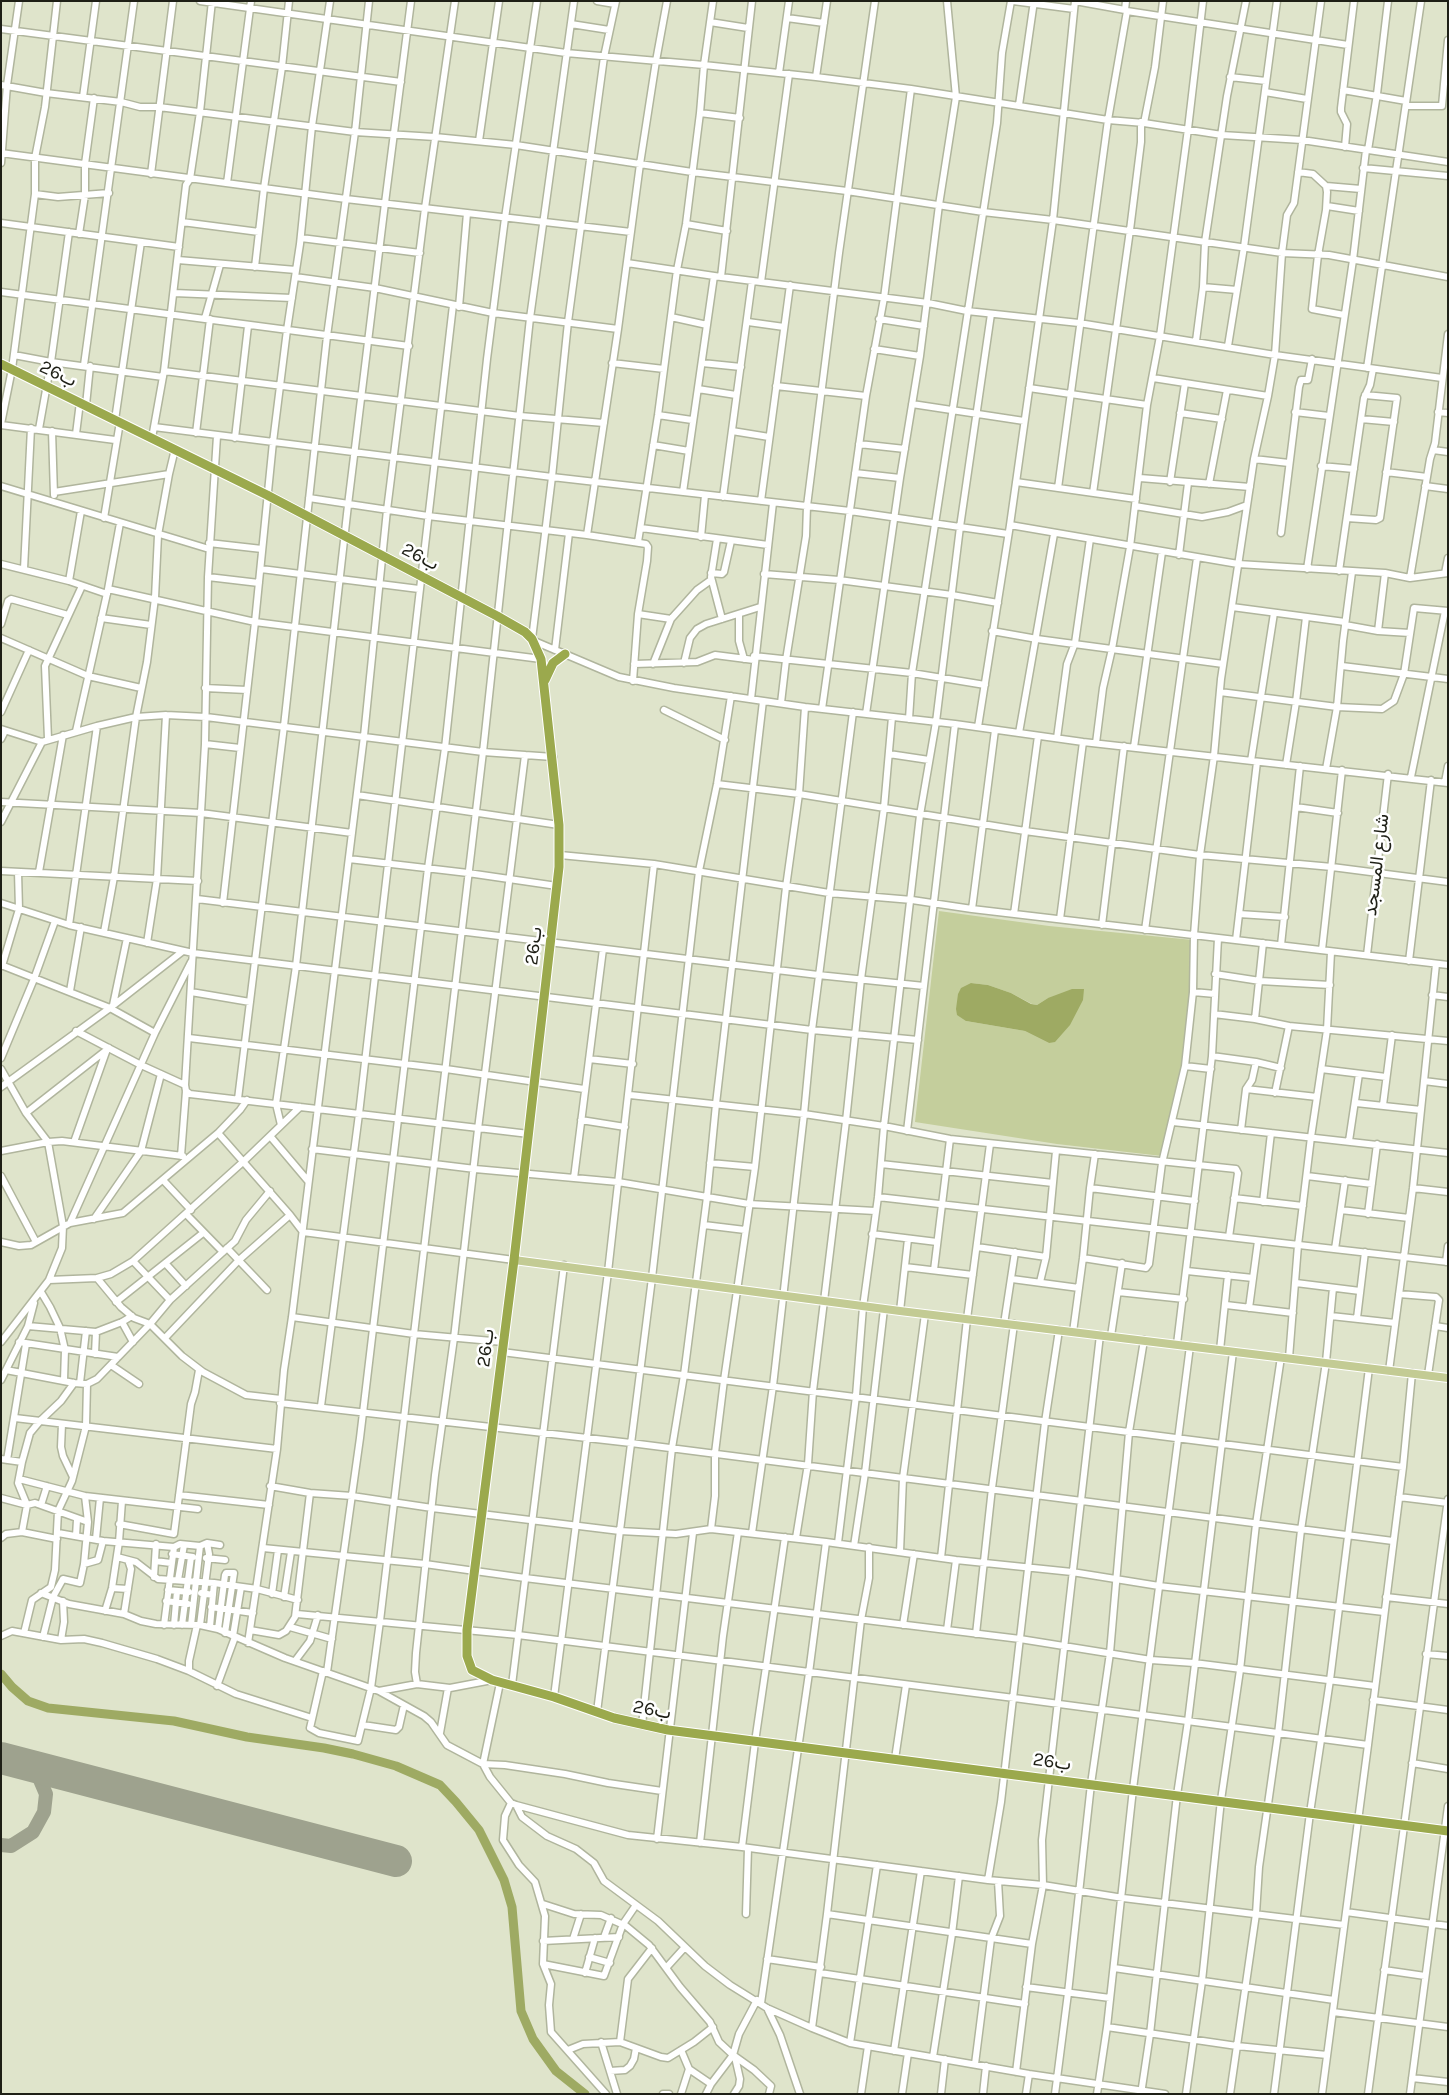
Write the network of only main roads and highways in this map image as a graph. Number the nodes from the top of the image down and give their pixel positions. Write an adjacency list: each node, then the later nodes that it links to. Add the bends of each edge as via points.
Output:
1 (1, 364): 3 (highway, 26ب, via 214,468 497,616 533,640)
2 (565, 654): 3 (highway, via 553,663)
3 (545, 680): 4 (highway, 26ب, via 560,855)
4 (514, 1260): 5 (main road); 6 (highway, 26ب, via 467,1630 467,1656 470,1668 476,1674 597,1712 668,1730)
5 (1448, 1378)
6 (1446, 1830)

